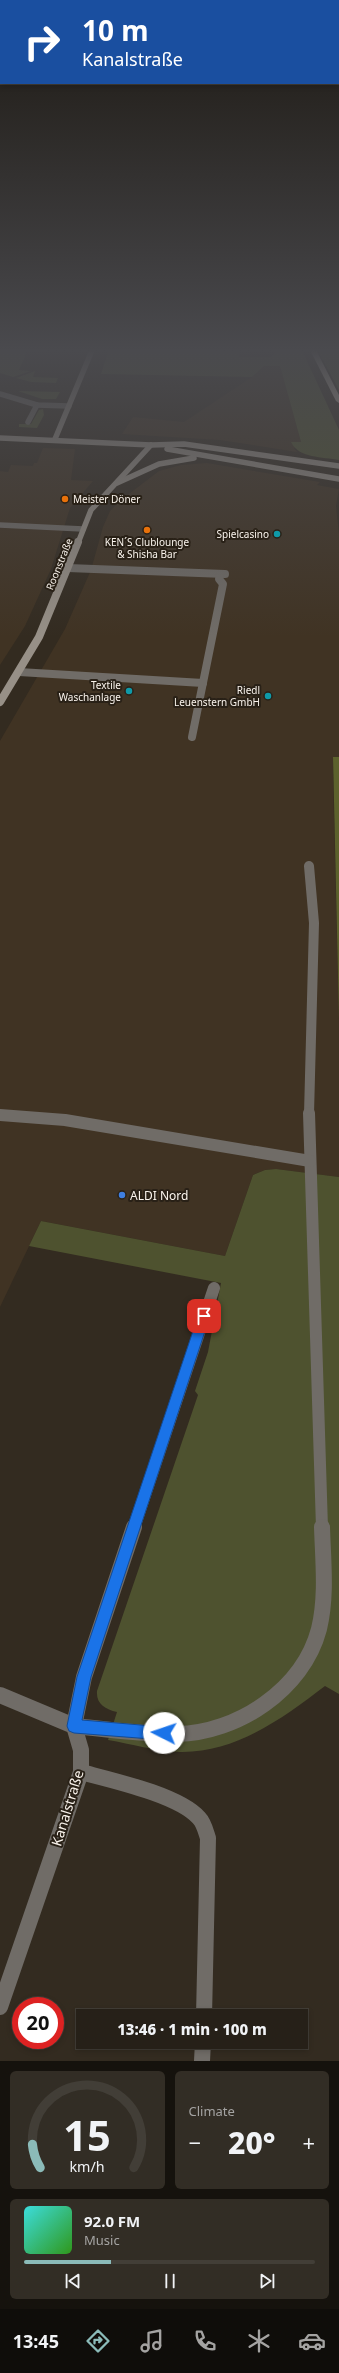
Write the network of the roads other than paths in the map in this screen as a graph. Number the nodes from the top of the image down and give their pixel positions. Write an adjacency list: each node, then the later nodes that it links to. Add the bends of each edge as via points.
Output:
1 (138, 444): 4 (street)
2 (178, 444): 4 (street)
3 (185, 444): 5 (street)
4 (151, 445): 6 (street); 10 (street, Roonstraße)
5 (286, 458): 7 (street, via 282,462); 8 (street)
6 (230, 459): 7 (street); 10 (street, via 194,458 171,461 150,467)
7 (267, 466): 9 (street)
8 (339, 466)
9 (339, 479)
10 (113, 484): 12 (street, Roonstraße, via 91,510)
11 (0, 525): 12 (street)
12 (83, 529): 13 (street, Roonstraße)
13 (68, 568): 14 (street, Roonstraße, via 51,611); 15 (street, via 223,574 219,579 223,584)
14 (20, 672): 15 (street); 16 (street, Roonstraße)
15 (203, 683): 17 (street)
16 (0, 702)
17 (192, 737)
18 (309, 866): 20 (street, via 314,923 309,1070)
19 (0, 1115): 20 (street, via 65,1120)
20 (310, 1161): 23 (street, via 324,1595 321,1621 313,1648 278,1695 254,1713 222,1727 180,1734)
21 (214, 1288): 23 (street, Kanalstraße, via 84,1677)
22 (0, 1695): 23 (street)
23 (74, 1726): 24 (street, Kanalstraße, via 81,1750)
24 (81, 1772): 25 (street, Kanalstraße); 26 (street, via 182,1806 199,1818 208,1838)
25 (0, 2007)
26 (204, 2009)
27 (203, 2049): 28 (street)
28 (202, 2061)

